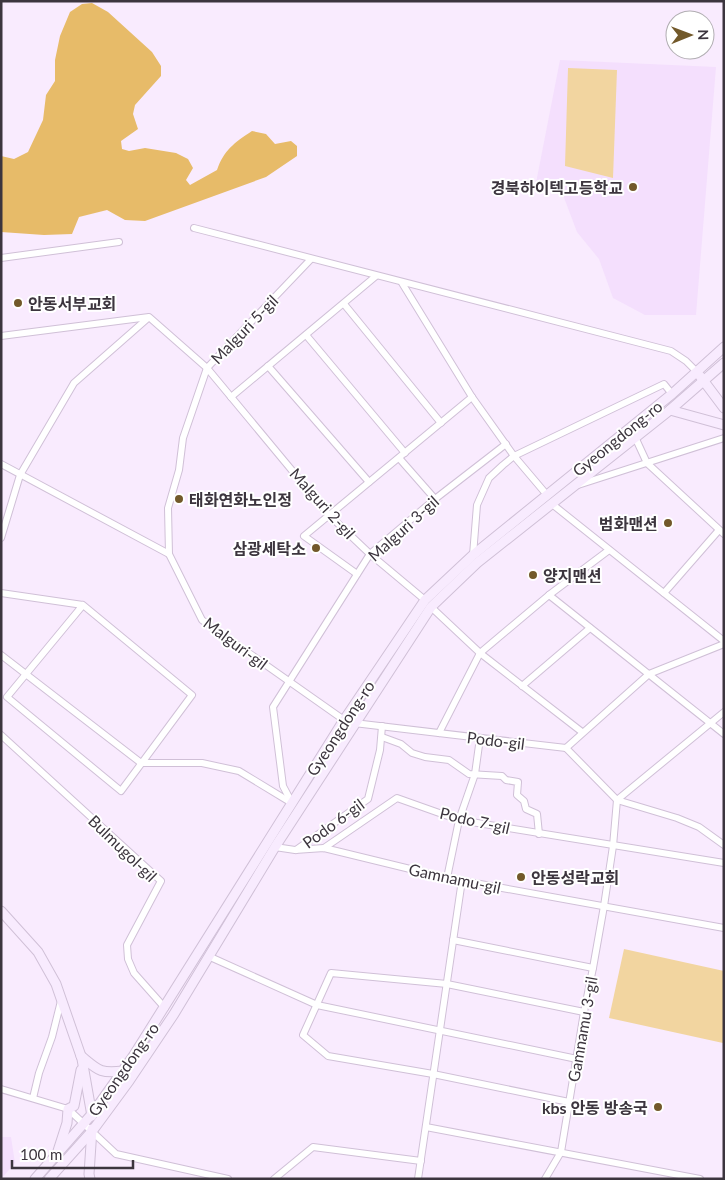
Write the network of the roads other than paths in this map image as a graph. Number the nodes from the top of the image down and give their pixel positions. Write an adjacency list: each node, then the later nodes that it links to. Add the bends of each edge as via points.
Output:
1 (194, 228): 4 (street)
2 (119, 242): 3 (street)
3 (1, 258)
4 (311, 259): 5 (street); 14 (street, Malguri 5-gil)
5 (376, 276): 6 (street); 7 (street)
6 (402, 283): 15 (street, via 671,352); 19 (street)
7 (344, 304): 9 (street); 22 (street)
8 (148, 317): 10 (street); 14 (street, Malguri 2-gil); 31 (street, via 74,383)
9 (306, 335): 13 (street); 27 (street)
10 (1, 336)
11 (724, 347): 15 (street, Gyeongdong-ro)
12 (724, 364): 16 (street, Gyeongdong-ro)
13 (268, 366): 18 (street); 32 (street)
14 (207, 368): 18 (street, Malguri 2-gil); 41 (street, Malguri 5-gil, via 182,438 179,470 168,508)
15 (698, 372): 16 (street); 17 (street, Gyeongdong-ro)
16 (704, 380): 20 (street); 21 (street, Gyeongdong-ro)
17 (672, 394): 28 (street, via 664,384); 34 (street, Gyeongdong-ro)
18 (231, 397): 37 (street, Malguri 2-gil)
19 (472, 397): 22 (street); 26 (street)
20 (724, 408)
21 (670, 410): 23 (street); 24 (street, Gyeongdong-ro)
22 (441, 423): 27 (street)
23 (724, 425)
24 (634, 437): 29 (street); 33 (street, Gyeongdong-ro)
25 (724, 438): 29 (street)
26 (506, 444): 28 (street); 35 (street, Malguri 3-gil)
27 (402, 455): 32 (street); 35 (street)
28 (514, 456): 34 (street); 43 (street, via 489,478 477,505)
29 (647, 463): 33 (street); 38 (street)
30 (1, 464): 31 (street)
31 (20, 475): 39 (street); 41 (street)
32 (370, 482): 37 (street)
33 (574, 486): 36 (street, Gyeongdong-ro)
34 (547, 495): 43 (street, Gyeongdong-ro)
35 (435, 499): 42 (street, Malguri 3-gil)
36 (552, 504): 40 (street); 48 (street, Gyeongdong-ro)
37 (330, 515): 42 (street, Malguri 2-gil); 44 (street, via 304,536)
38 (721, 532): 46 (street)
39 (2, 534)
40 (609, 550): 46 (street); 47 (street)
41 (169, 554): 56 (street, Malguri-gil, via 202,620)
42 (370, 554): 44 (street, Malguri 3-gil); 48 (street, Malguri 2-gil)
43 (473, 555): 48 (street, Gyeongdong-ro)
44 (357, 574): 56 (street, Malguri 3-gil)
45 (1, 593): 49 (street)
46 (664, 593): 51 (street)
47 (549, 595): 50 (street); 52 (street)
48 (428, 603): 52 (street, Malguri 2-gil); 59 (street, Gyeongdong-ro); 60 (street, Gyeongdong-ro)
49 (83, 605): 54 (street); 70 (street, via 192,695)
50 (590, 628): 55 (street); 57 (street)
51 (724, 643): 55 (street)
52 (480, 653): 57 (street, Malguri 2-gil); 64 (street)
53 (1, 655): 54 (street)
54 (26, 673): 70 (street); 70 (street, via 7,697 121,791)
55 (649, 674): 61 (street); 63 (street)
56 (289, 682): 59 (street, Malguri-gil); 73 (street, Malguri 3-gil, via 273,707 283,786)
57 (522, 686): 63 (street, Malguri 2-gil)
58 (724, 712): 61 (street)
59 (344, 720): 73 (street, Gyeongdong-ro)
60 (354, 723): 62 (street, Podo-gil); 73 (street, Gyeongdong-ro)
61 (710, 724): 65 (street); 72 (street)
62 (382, 726): 64 (street, Podo-gil); 67 (street, Podo 6-gil)
63 (582, 732): 69 (street)
64 (439, 733): 68 (street, Podo-gil)
65 (724, 734)
66 (1, 736): 94 (street, Bulmugol-gil, via 161,881 127,945 134,973)
67 (382, 737): 71 (street, via 402,744 412,753 449,760 469,774); 81 (street, Podo 6-gil, via 368,800)
68 (480, 738): 69 (street, Podo-gil); 71 (street)
69 (566, 748): 72 (street)
70 (141, 763): 73 (street, via 202,763 239,771)
71 (475, 774): 74 (street); 75 (street, via 502,776 518,782 517,795 524,801 526,809 537,814)
72 (616, 800): 77 (street, via 677,818); 78 (street)
73 (296, 806): 79 (street, Gyeongdong-ro); 94 (street, Gyeongdong-ro)
74 (459, 820): 75 (street, Podo 7-gil); 80 (street, Podo 7-gil, via 397,798); 83 (street)
75 (539, 834): 78 (street, Podo 7-gil)
76 (724, 835): 77 (street)
77 (721, 843)
78 (613, 846): 82 (street, Podo 7-gil); 85 (street)
79 (275, 847): 81 (street, Gamnamu-gil); 89 (street, Gyeongdong-ro)
80 (324, 848): 81 (street, Gamnamu-gil); 83 (street, Gamnamu-gil)
81 (296, 850)
82 (724, 863)
83 (447, 878): 84 (street, Gamnamu-gil)
84 (462, 880): 85 (street, Gamnamu-gil); 88 (street)
85 (604, 906): 87 (street, Gamnamu-gil); 90 (street, Gamnamu 3-gil)
86 (1, 911): 92 (street, via 38,952)
87 (724, 928)
88 (453, 940): 90 (street); 91 (street)
89 (208, 956): 93 (street); 108 (street, Gyeongdong-ro, via 174,1014)
90 (593, 968): 95 (street, Gamnamu 3-gil)
91 (447, 984): 93 (street, via 331,973); 95 (street); 96 (street)
92 (61, 1000): 97 (street); 102 (street)
93 (317, 1004): 96 (street); 100 (street, via 303,1034 328,1056)
94 (165, 1008): 99 (street, Gyeongdong-ro)
95 (584, 1012): 98 (street, Gamnamu 3-gil)
96 (440, 1030): 98 (street); 100 (street)
97 (82, 1058): 99 (street, via 105,1072); 104 (street, via 74,1106); 105 (street)
98 (576, 1059): 103 (street, Gamnamu 3-gil)
99 (123, 1071): 105 (street, Gyeongdong-ro)
100 (433, 1074): 103 (street); 107 (street)
101 (1, 1089): 102 (street)
102 (33, 1098): 104 (street)
103 (569, 1102): 109 (street, Gamnamu 3-gil)
104 (68, 1108): 106 (street); 110 (street, via 67,1123)
105 (92, 1114): 106 (street, Gyeongdong-ro); 108 (street)
106 (84, 1124): 108 (street); 110 (street, Gyeongdong-ro)
107 (426, 1127): 109 (street); 111 (street)
108 (92, 1130): 113 (street, Gyeongdong-ro); 114 (street); 115 (street, via 116,1154)
109 (561, 1152): 118 (street, Gamnamu 3-gil); 119 (street)
110 (56, 1156): 112 (street, Gyeongdong-ro)
111 (420, 1161): 116 (street, via 313,1147); 117 (street)
112 (35, 1179)
113 (49, 1179)
114 (90, 1179)
115 (228, 1179)
116 (274, 1179)
117 (419, 1179)
118 (545, 1179)
119 (700, 1179)

